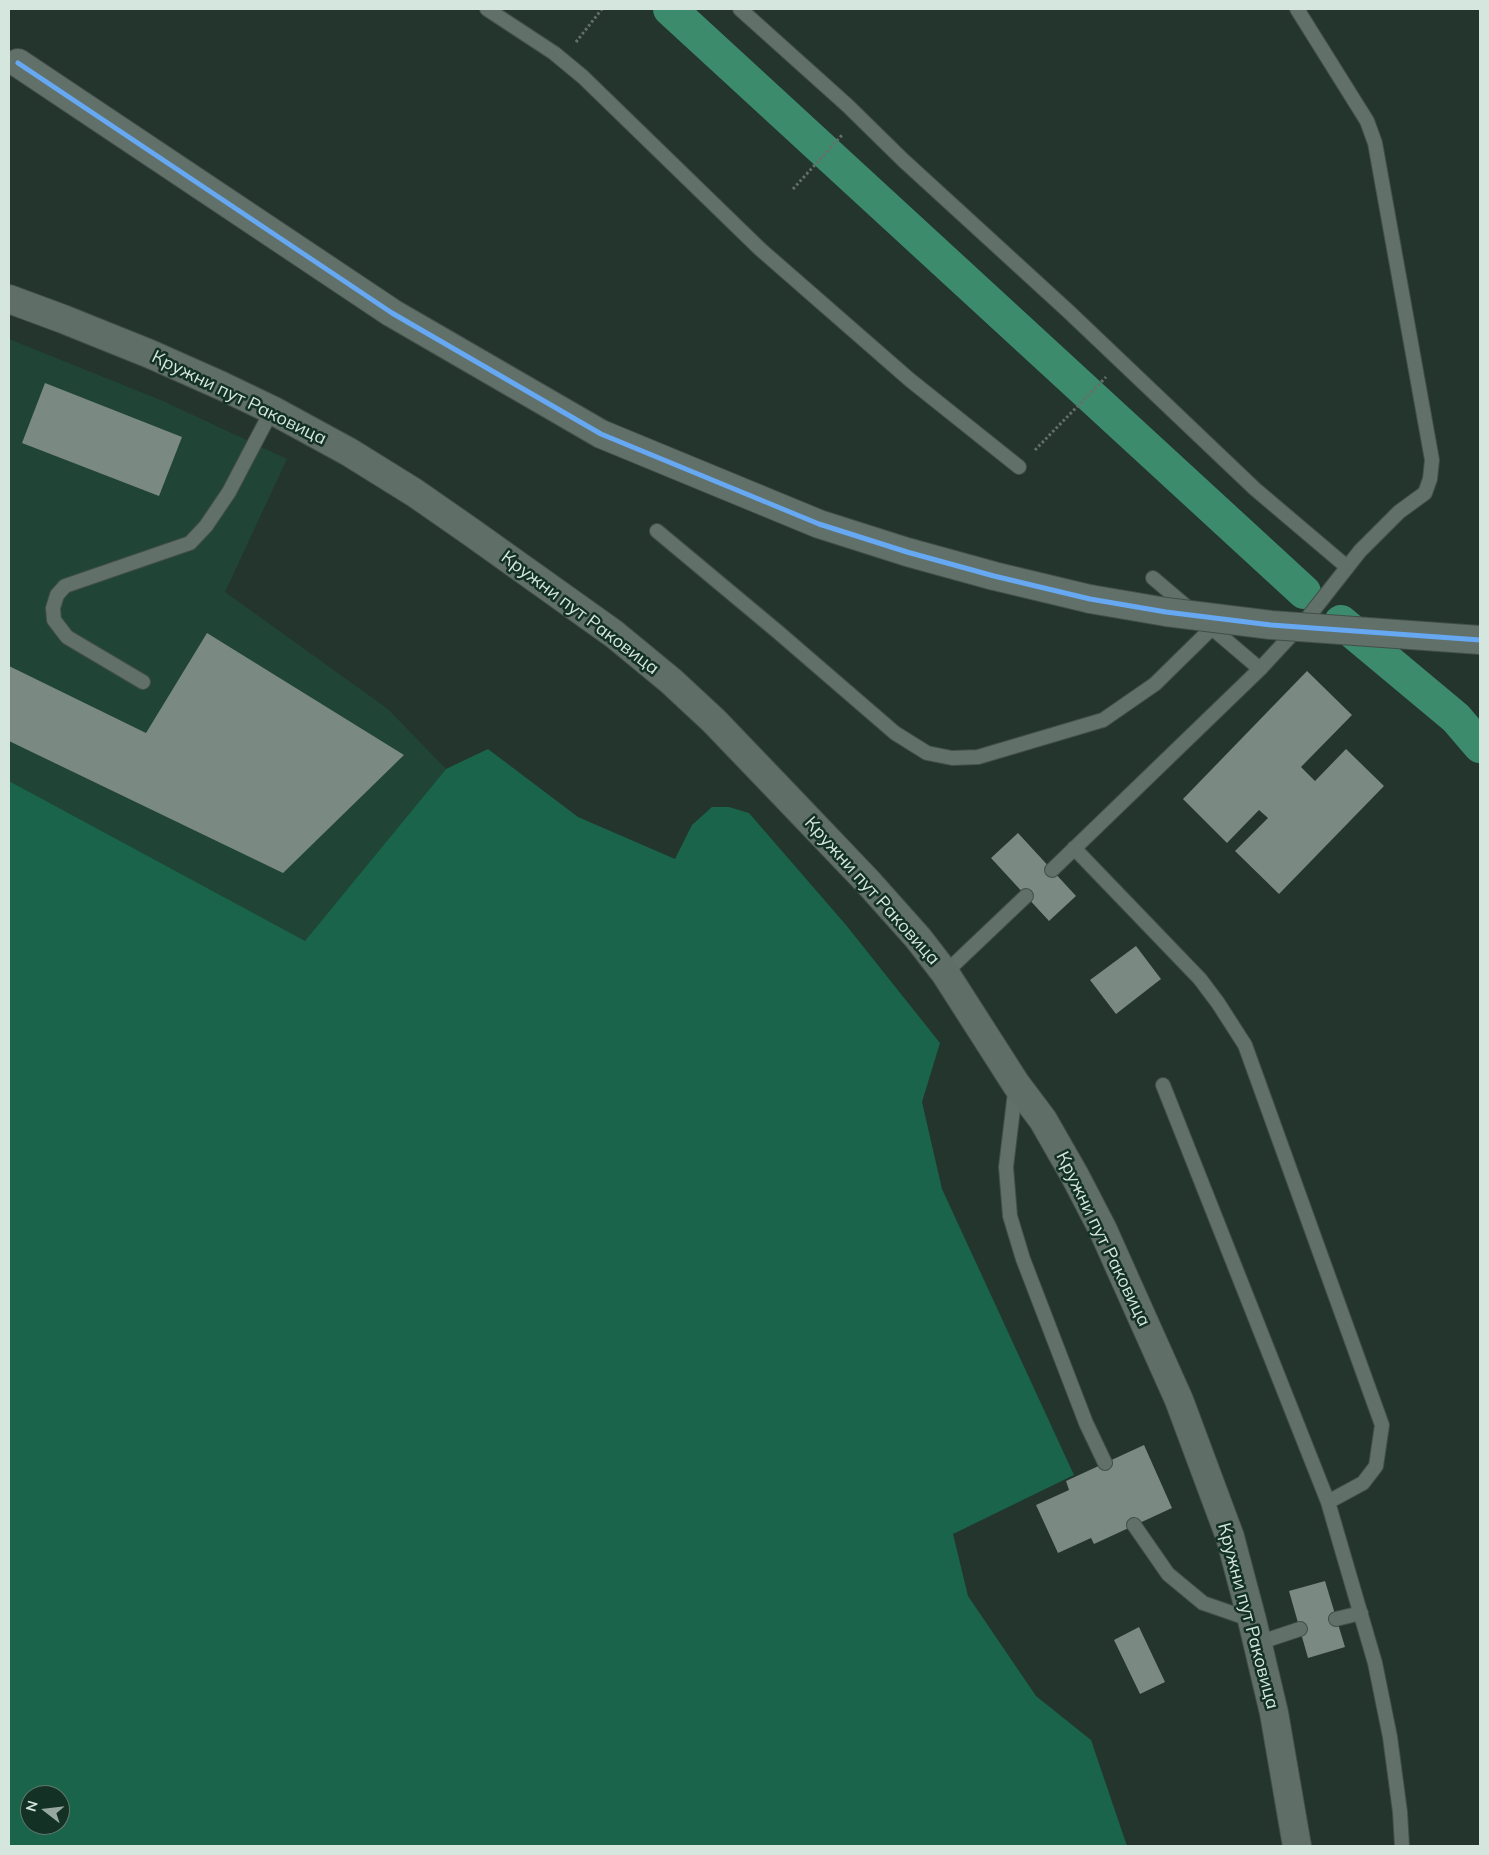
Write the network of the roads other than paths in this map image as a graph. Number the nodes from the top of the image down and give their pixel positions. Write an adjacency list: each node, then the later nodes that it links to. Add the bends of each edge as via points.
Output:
1 (487, 9): 7 (lane, via 583,77 760,249 910,380)
2 (740, 9): 9 (lane, via 1068,311 1255,489)
3 (1297, 9): 9 (lane, via 1367,122 1375,143 1432,460 1425,493 1399,512)
4 (13, 62): 12 (street, bridge, via 392,313 601,434 819,524 984,573 1166,612 1271,625)
5 (9, 299): 6 (main road, Кружни пут Раковица, via 150,354)
6 (272, 410): 14 (lane, via 229,492 190,543 65,586 57,595 54,620 67,637); 18 (main road, Кружни пут Раковица, via 349,452 471,532 614,634 671,681 868,882)
7 (1019, 467)
8 (657, 531): 11 (lane, via 895,733 926,753 952,758 978,757 1103,720 1156,684)
9 (1347, 567): 13 (lane, via 1309,616)
10 (1153, 578): 11 (lane)
11 (1212, 628): 13 (lane)
12 (1480, 640)
13 (1260, 669): 15 (lane)
14 (143, 682)
15 (1074, 848): 16 (lane); 22 (lane, via 1200,980 1245,1045 1382,1425 1376,1466 1363,1483)
16 (1052, 870)
17 (1026, 896): 18 (lane)
18 (945, 973): 19 (main road, Кружни пут Раковица)
19 (1016, 1084): 21 (lane, via 1006,1166 1010,1216 1023,1259 1086,1423); 27 (main road, Кружни пут Раковица, via 1043,1120 1075,1176 1140,1311 1230,1537)
20 (1163, 1085): 22 (lane)
21 (1105, 1463)
22 (1328, 1502): 24 (lane)
23 (1134, 1525): 27 (lane, via 1168,1574 1202,1603)
24 (1361, 1613): 25 (lane); 29 (lane, via 1390,1737)
25 (1336, 1619)
26 (1300, 1629): 27 (lane)
27 (1255, 1632): 28 (main road, Кружни пут Раковица, via 1276,1722)
28 (1297, 1846)
29 (1402, 1846)

